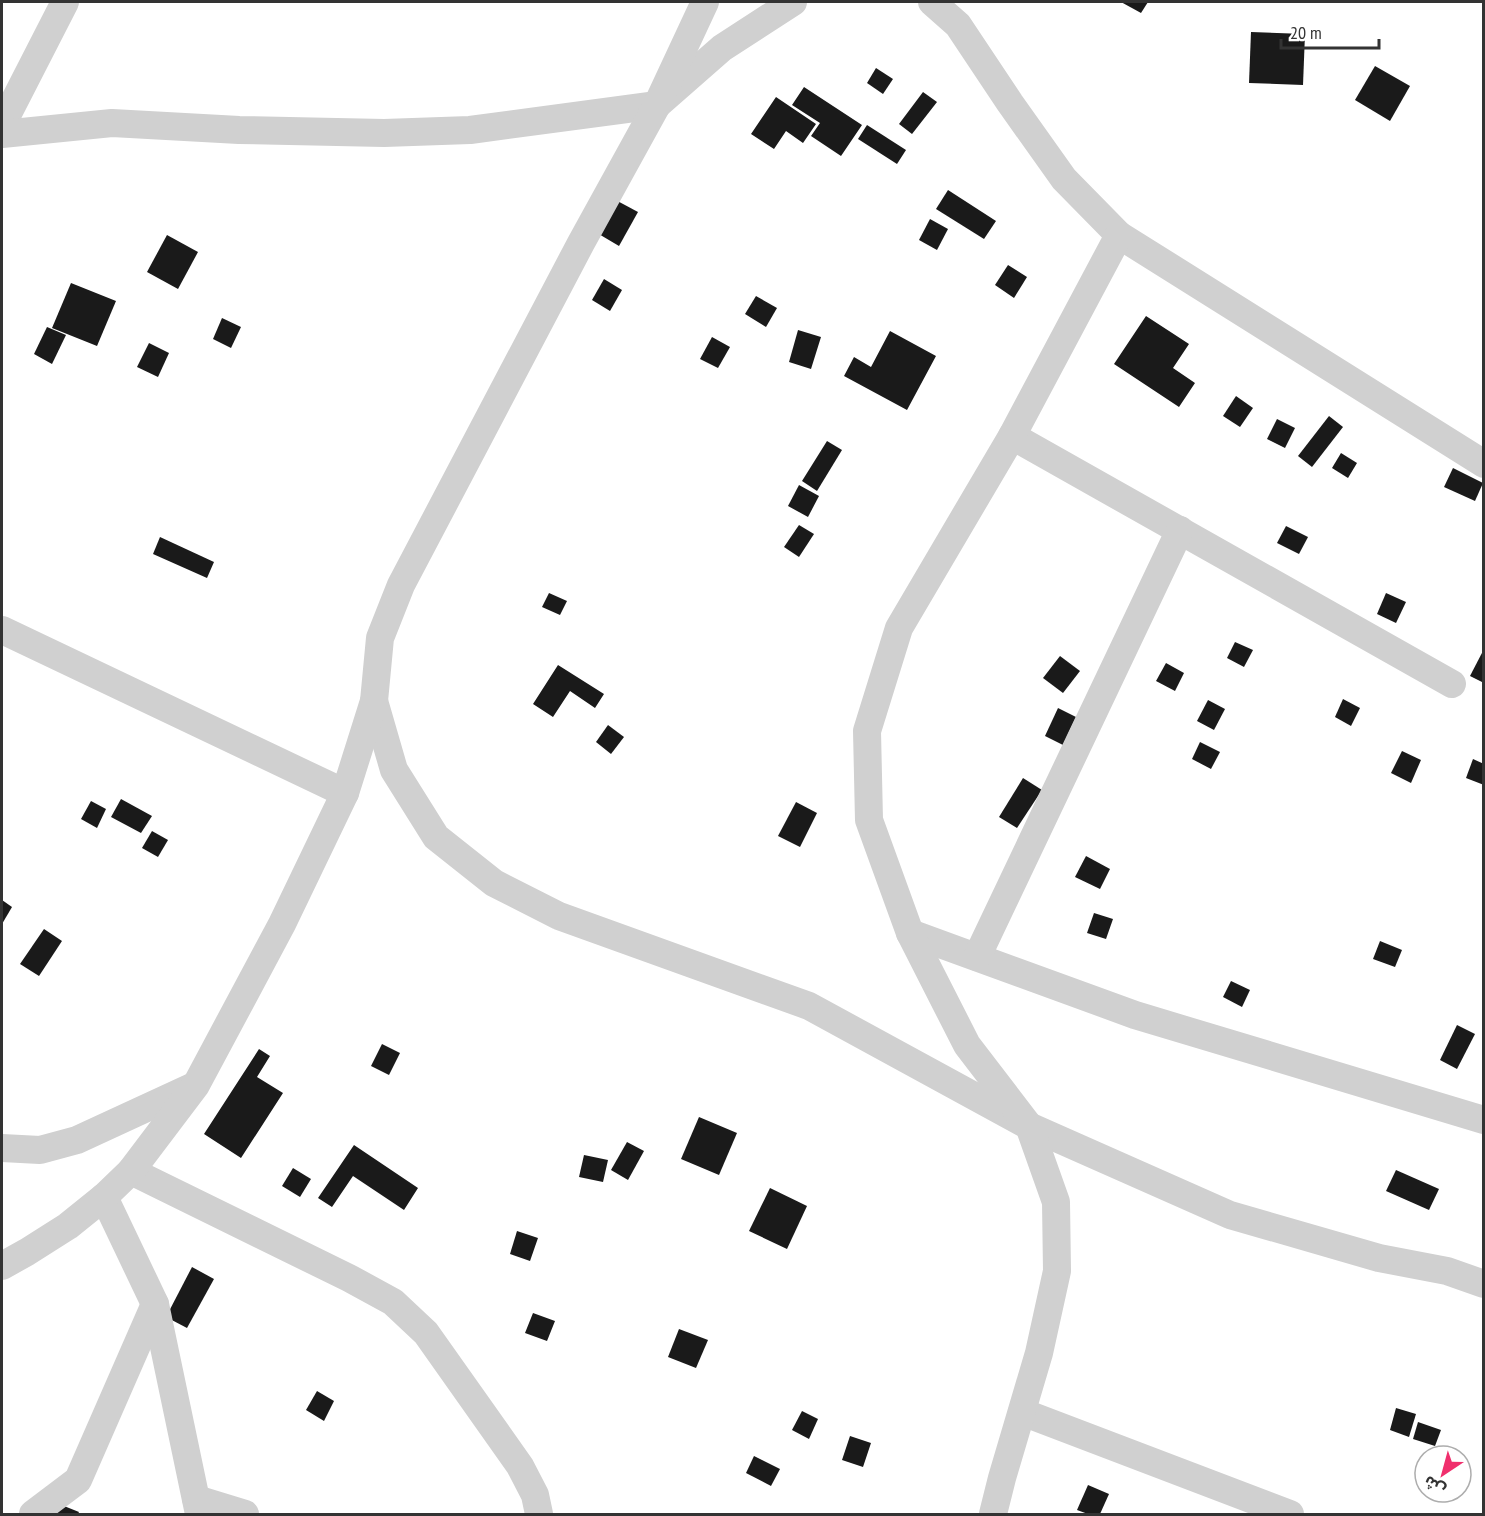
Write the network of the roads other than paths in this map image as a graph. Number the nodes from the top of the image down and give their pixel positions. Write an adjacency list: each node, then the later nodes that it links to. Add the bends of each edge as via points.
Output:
1 (65, 2): 6 (street)
2 (705, 2): 5 (street)
3 (793, 2): 5 (street, via 722,48)
4 (932, 2): 8 (street, via 958,25 1064,179)
5 (657, 105): 7 (street, via 470,130 250,131 112,123); 14 (street, via 401,585 380,638)
6 (2, 125)
7 (2, 134)
8 (1119, 235): 9 (street); 10 (street)
9 (1012, 436): 11 (street); 16 (street, via 899,628 867,731 869,820)
10 (1484, 464)
11 (1180, 530): 13 (street); 17 (street)
12 (2, 630): 15 (street)
13 (1452, 684)
14 (374, 701): 15 (street); 20 (street, via 394,770 436,837 494,883 559,916 809,1006)
15 (345, 793): 18 (street, via 282,924)
16 (910, 933): 17 (street); 20 (street, via 967,1045)
17 (977, 957): 19 (street, via 1136,1015)
18 (196, 1085): 21 (street, via 77,1140 40,1149); 22 (street)
19 (1484, 1120)
20 (1029, 1126): 25 (street, via 1230,1215); 27 (street, via 1056,1202 1057,1271)
21 (2, 1148)
22 (131, 1172): 23 (street); 31 (street, via 393,1302 426,1333 520,1466 535,1495)
23 (104, 1197): 24 (street, via 68,1226); 26 (street)
24 (2, 1266)
25 (1484, 1284)
26 (155, 1304): 28 (street); 29 (street, via 78,1480)
27 (1022, 1413): 32 (street); 33 (street)
28 (197, 1507): 30 (street)
29 (33, 1515)
30 (244, 1515)
31 (539, 1515)
32 (993, 1515)
33 (1290, 1515)

